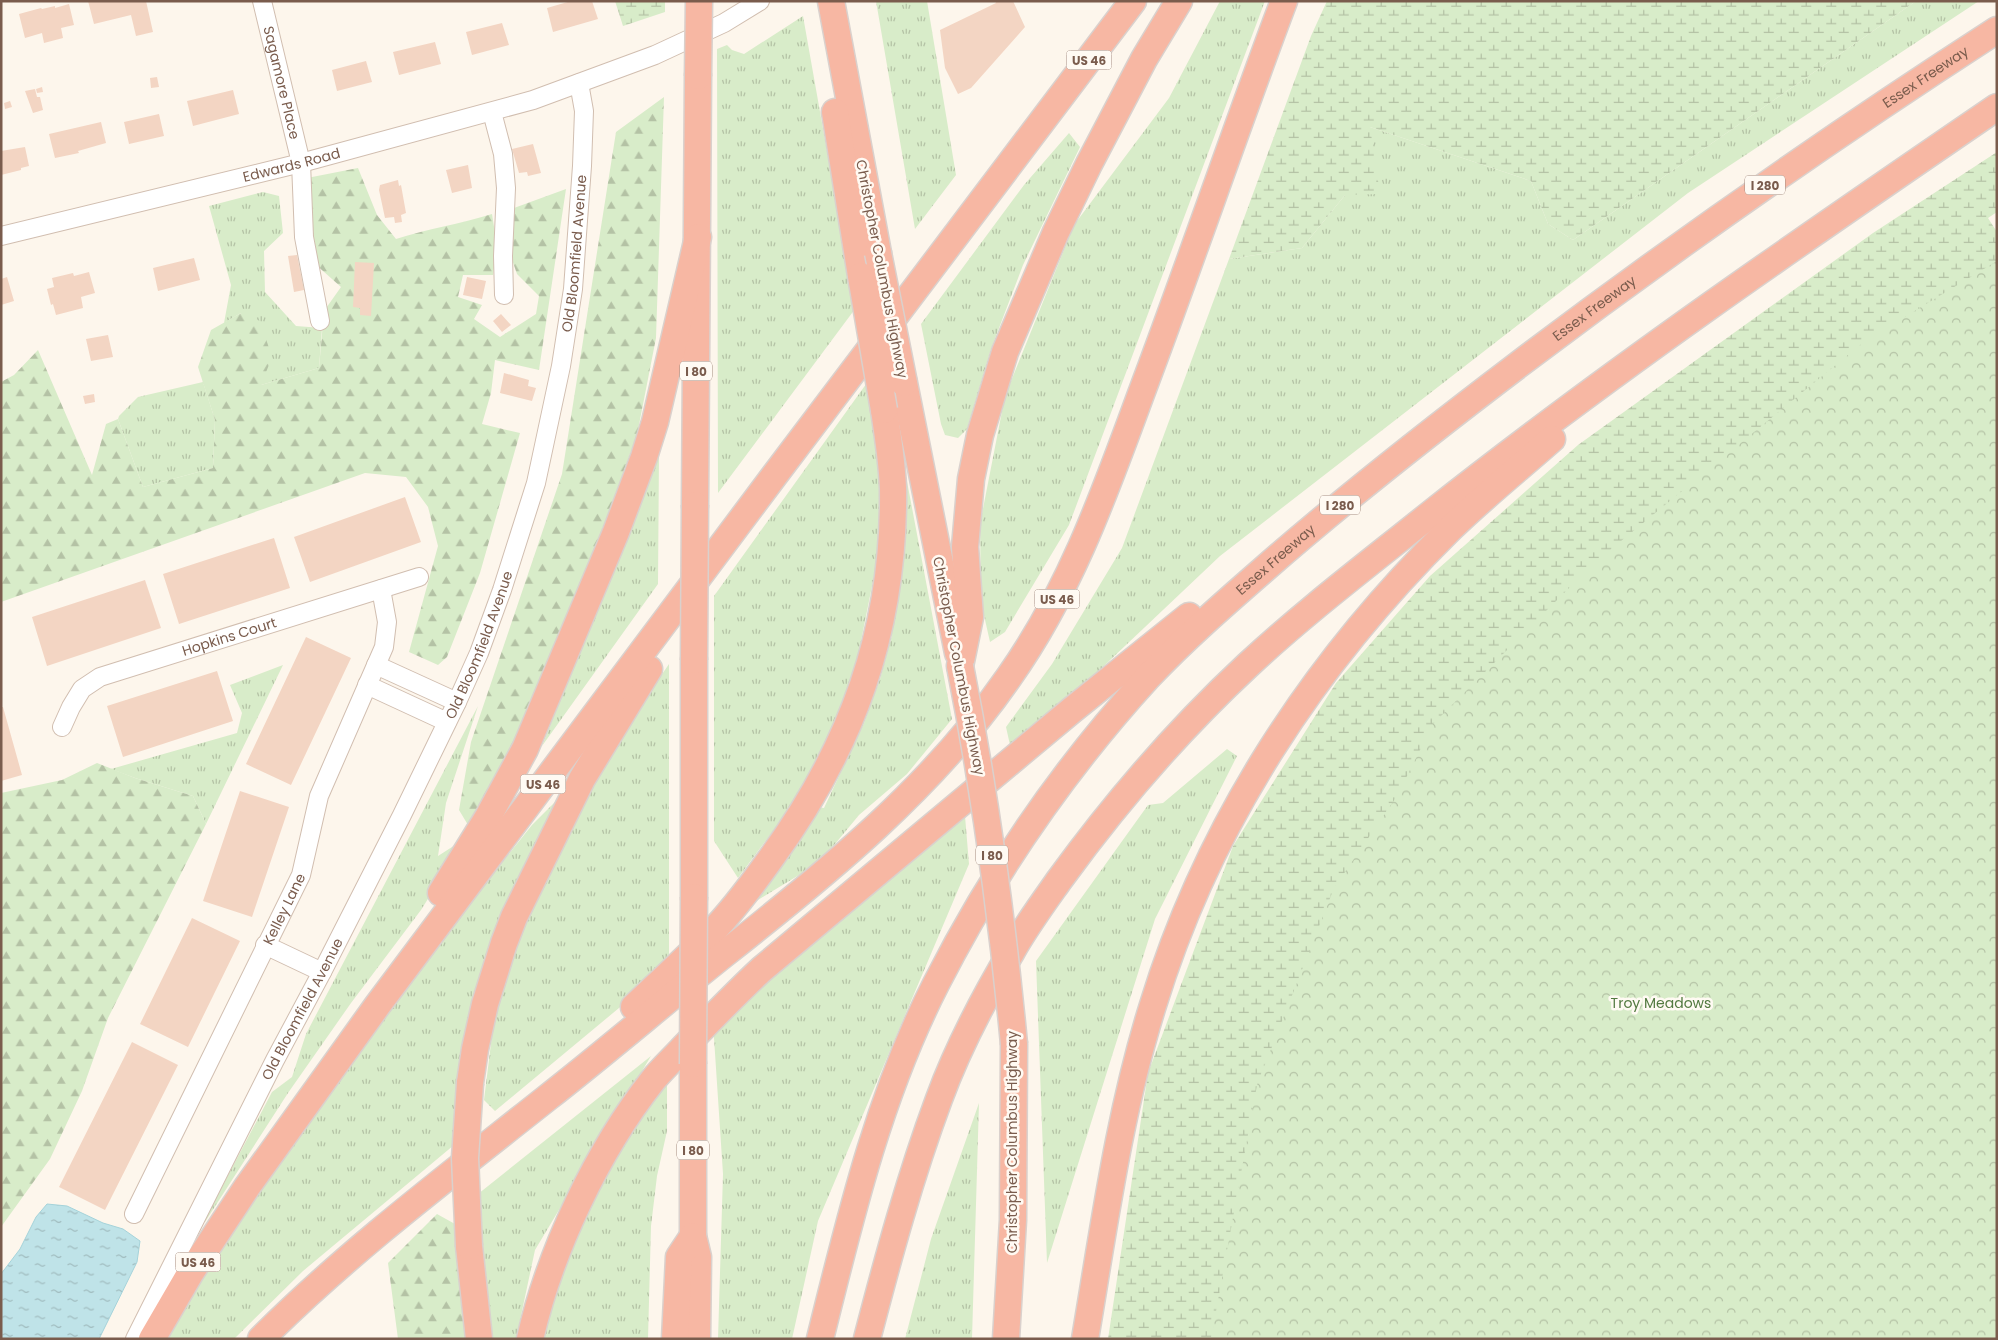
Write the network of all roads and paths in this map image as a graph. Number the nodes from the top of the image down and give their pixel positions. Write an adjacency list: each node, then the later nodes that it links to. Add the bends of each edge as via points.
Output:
1 (262, 1): 13 (street, Sagamore Place)
2 (699, 1): 15 (highway, I 80, bridge)
3 (760, 1): 10 (street, via 724,23 655,55)
4 (831, 1): 9 (highway, Christopher Columbus Highway / I 80)
5 (1133, 1): 22 (highway, US 46)
6 (1179, 1): 24 (highway, via 1144,59 1089,164 1005,352 980,435 971,479 965,547 970,617)
7 (1284, 1): 32 (highway, US 46, via 1100,506 1057,599 1016,668 958,744 891,813)
8 (1997, 30): 21 (highway, Essex Freeway / I 280, via 1804,158 1620,288 1394,462)
9 (845, 75): 24 (highway, Christopher Columbus Highway / I 80, bridge); 32 (highway, bridge, via 834,114 891,454 893,488 889,564 877,640 847,728 801,815 760,873 710,934 615,1024)
10 (579, 83): 12 (street, Edwards Road); 26 (street, Old Bloomfield Avenue, via 584,110 582,166 573,288 561,366 524,525 482,644)
11 (1997, 107): 18 (highway)
12 (492, 112): 13 (street, Edwards Road); 16 (street, via 503,154 506,188)
13 (301, 163): 14 (street, Edwards Road); 17 (street, Sagamore Place, via 304,237)
14 (1, 236)
15 (698, 237): 29 (highway, via 655,422 619,524 524,750 488,817 430,911); 34 (highway, I 80, bridge)
16 (504, 295)
17 (320, 321)
18 (1649, 350): 43 (highway, via 1501,458 1321,601 1192,719 1118,803 1035,914 960,1049 940,1096 906,1199); 45 (highway, via 1572,422 1484,497 1383,600 1311,689 1273,744 1233,813 1198,883 1153,1005 1118,1150)
19 (419, 577): 20 (street, Hopkins Court)
20 (381, 589): 23 (street, Kelley Lane, via 387,633); 28 (street, Hopkins Court, via 100,677 82,689)
21 (1212, 614): 39 (highway, via 1187,616 1072,710 762,969 654,1079 598,1163 552,1266); 42 (highway, Essex Freeway, via 1151,674 1053,792 986,892 935,985 876,1134 853,1206)
22 (657, 632): 29 (highway, US 46); 38 (highway, bridge, via 652,664 582,779 514,917 485,1004 470,1082 464,1158)
23 (376, 665): 25 (street, Kelley Lane); 26 (street)
24 (960, 666): 44 (highway, Christopher Columbus Highway / I 80, bridge, via 992,848 1014,1044 1013,1220)
25 (367, 685): 27 (street); 30 (street, Kelley Lane, via 319,796 301,874)
26 (457, 702): 27 (street, Old Bloomfield Avenue)
27 (447, 722): 31 (street, Old Bloomfield Avenue)
28 (62, 727)
29 (429, 935): 36 (highway, US 46, via 247,1187)
30 (265, 945): 31 (street); 33 (street, Kelley Lane)
31 (322, 972): 35 (street, Old Bloomfield Avenue, via 274,1060)
32 (609, 1049): 37 (highway, US 46, via 343,1263)
33 (134, 1214)
34 (693, 1236): 40 (highway, via 679,1257); 41 (highway, I 80, via 698,1257)
35 (135, 1339)
36 (152, 1339)
37 (261, 1339)
38 (479, 1339)
39 (530, 1339)
40 (675, 1339)
41 (697, 1339)
42 (820, 1339)
43 (867, 1339)
44 (1006, 1339)
45 (1085, 1339)

